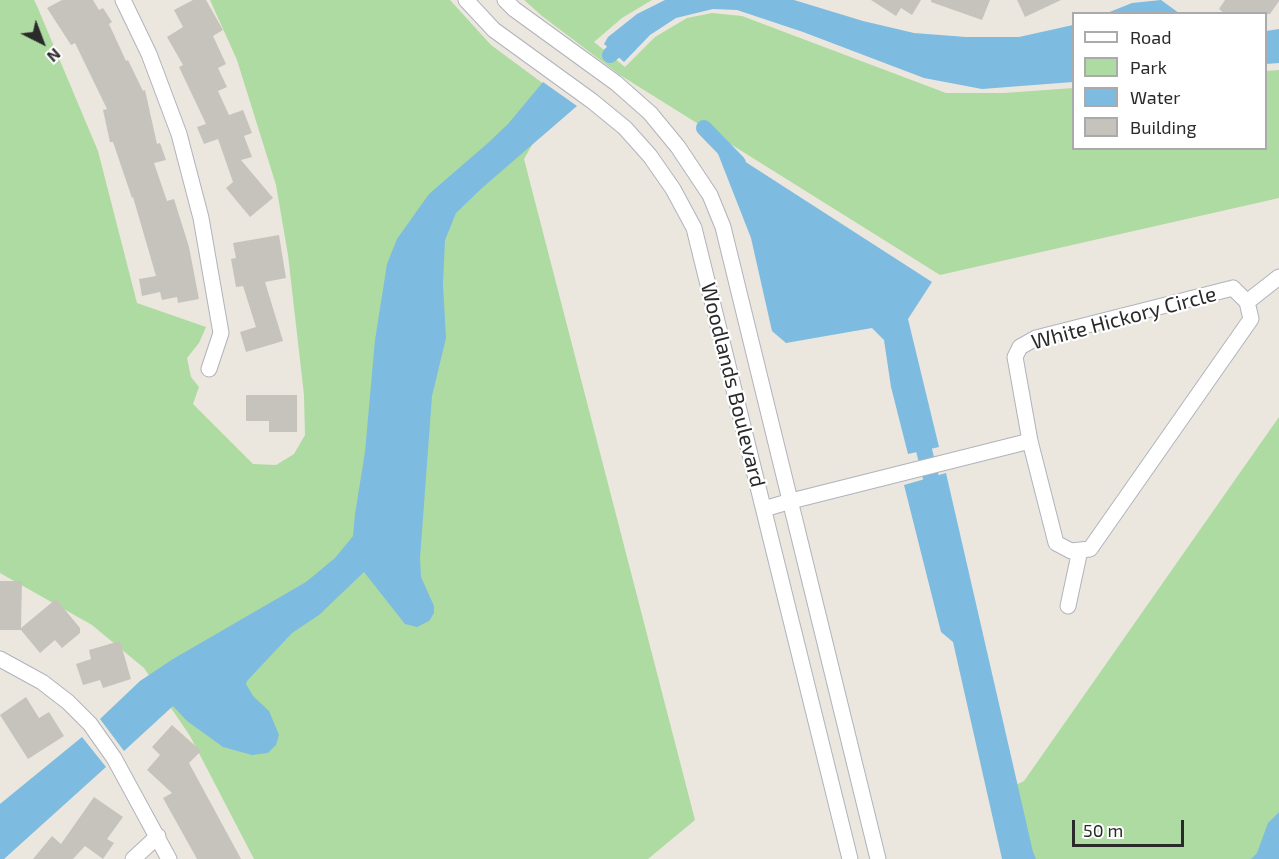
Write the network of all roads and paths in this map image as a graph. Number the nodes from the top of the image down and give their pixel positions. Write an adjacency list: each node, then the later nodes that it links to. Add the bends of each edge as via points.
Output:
1 (123, 0): 6 (street, via 149,54 179,134 201,218 221,333)
2 (466, 0): 9 (street, Woodlands Boulevard, via 494,30 625,128 673,189 694,228)
3 (505, 0): 8 (street, Woodlands Boulevard, via 650,113 710,195 723,227)
4 (1279, 277): 5 (street, White Hickory Circle)
5 (1247, 302): 7 (street, White Hickory Circle, via 1233,288 1036,338 1020,347 1015,357); 10 (street, White Hickory Circle, via 1251,319 1090,549)
6 (209, 369)
7 (1030, 441): 8 (street); 10 (street, White Hickory Circle, via 1056,543 1071,551)
8 (791, 501): 9 (street); 17 (street, Woodlands Boulevard)
9 (764, 509): 16 (street, Woodlands Boulevard)
10 (1080, 550): 11 (street)
11 (1068, 606)
12 (1, 662): 13 (street, via 42,682 90,724)
13 (158, 836): 14 (street); 15 (street)
14 (133, 859)
15 (170, 859)
16 (850, 859)
17 (878, 859)

